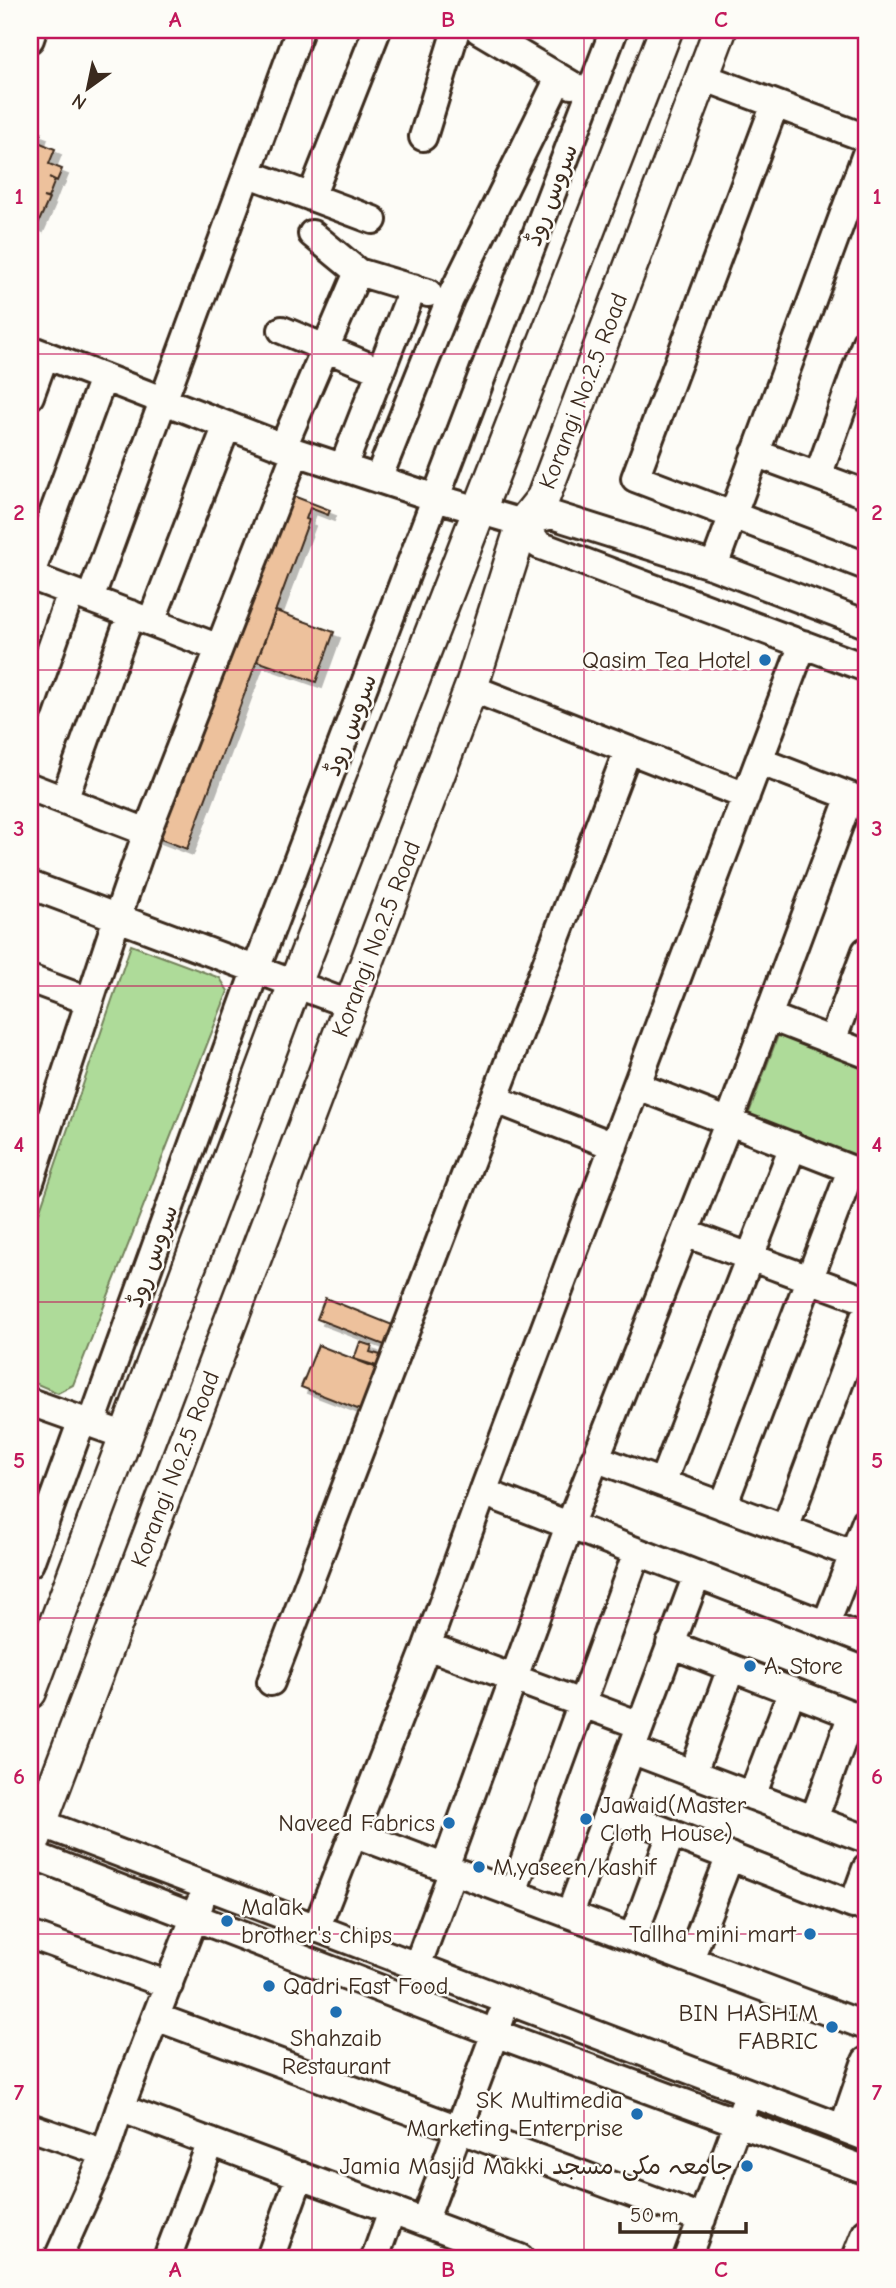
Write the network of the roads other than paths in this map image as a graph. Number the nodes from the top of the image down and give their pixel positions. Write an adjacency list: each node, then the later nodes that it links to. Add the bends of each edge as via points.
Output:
1 (33, 30): 9 (street)
2 (300, 30): 17 (street)
3 (377, 30): 18 (street)
4 (456, 30): 14 (street)
5 (479, 30): 11 (street)
6 (614, 30): 12 (street, سروس روڈ)
7 (666, 30): 41 (main road)
8 (720, 30): 10 (main road, Korangi No.2.5 Road)
9 (30, 39)
10 (703, 77): 13 (street); 43 (main road, Korangi No.2.5 Road, via 543,498)
11 (559, 78): 12 (street); 24 (street)
12 (589, 95): 40 (street, سروس روڈ)
13 (775, 104): 15 (street); 42 (street, via 635,478)
14 (423, 137)
15 (866, 138)
16 (866, 154): 19 (street)
17 (247, 173): 18 (street); 32 (street)
18 (311, 197): 20 (street)
19 (857, 209): 35 (street)
20 (373, 220)
21 (312, 234): 22 (street)
22 (358, 272): 23 (street); 27 (street)
23 (413, 288): 24 (street); 29 (street)
24 (450, 299): 38 (street)
25 (282, 330): 27 (street)
26 (866, 342): 37 (street)
27 (324, 349): 29 (street); 34 (street)
28 (37, 352): 30 (street); 31 (street)
29 (380, 372): 36 (street)
30 (103, 378): 32 (street); 46 (street)
31 (30, 396)
32 (164, 401): 33 (street); 47 (street)
33 (227, 425): 34 (street); 48 (street)
34 (289, 449): 36 (street); 51 (street)
35 (755, 453): 37 (street); 42 (street)
36 (343, 467): 38 (street)
37 (818, 476): 39 (street)
38 (378, 479): 40 (street)
39 (866, 494)
40 (436, 498): 41 (street); 65 (street, سروس روڈ)
41 (479, 509): 43 (street); 67 (main road)
42 (733, 515): 44 (street); 45 (street)
43 (523, 523): 44 (street, via 552,515); 50 (street, via 539,545); 53 (main road, Korangi No.2.5 Road)
44 (714, 566): 49 (street)
45 (866, 566)
46 (30, 576): 47 (street)
47 (81, 595): 48 (street); 54 (street)
48 (141, 618): 51 (street); 60 (street)
49 (866, 624)
50 (803, 644): 52 (street); 56 (street)
51 (219, 648): 61 (street)
52 (866, 668)
53 (471, 688): 55 (street); 69 (main road, Korangi No.2.5 Road)
54 (30, 709)
55 (628, 750): 58 (street); 74 (street)
56 (759, 761): 58 (street); 59 (street)
57 (30, 787): 60 (street)
58 (746, 796): 73 (street)
59 (858, 799): 70 (street)
60 (64, 800): 61 (street)
61 (147, 832): 63 (street)
62 (30, 885): 63 (street)
63 (117, 918): 65 (street); 68 (street)
64 (866, 951): 71 (street)
65 (256, 970): 67 (street); 86 (street, سروس روڈ)
66 (30, 979): 68 (street)
67 (295, 984): 69 (street); 87 (main road)
68 (89, 1001): 79 (street)
69 (351, 1005): 118 (main road, Korangi No.2.5 Road)
70 (768, 1016): 71 (street); 75 (street)
71 (832, 1041): 72 (street)
72 (866, 1054)
73 (637, 1086): 75 (street); 76 (street)
74 (494, 1099): 76 (street); 106 (street)
75 (729, 1121): 77 (street); 80 (street)
76 (614, 1146): 90 (street)
77 (793, 1146): 78 (street); 81 (street)
78 (859, 1172): 82 (street)
79 (30, 1179)
80 (685, 1233): 81 (street); 88 (street)
81 (750, 1257): 82 (street); 89 (street)
82 (810, 1279): 83 (street); 91 (street)
83 (866, 1300)
84 (866, 1312): 95 (street)
85 (30, 1402): 86 (street)
86 (87, 1421): 87 (street); 92 (street, سروس روڈ)
87 (126, 1436): 108 (main road)
88 (595, 1458): 89 (street); 94 (street)
89 (662, 1483): 91 (street)
90 (482, 1492): 94 (street); 103 (street)
91 (723, 1506): 95 (street)
92 (39, 1512): 98 (street, سروس روڈ)
93 (866, 1521): 97 (street)
94 (569, 1525): 96 (street); 105 (street)
95 (785, 1529): 97 (street)
96 (637, 1552): 99 (street); 109 (street)
97 (853, 1554): 100 (street)
98 (30, 1563)
99 (696, 1575): 100 (street); 102 (street)
100 (826, 1624): 101 (street)
101 (866, 1640)
102 (670, 1644): 104 (street); 111 (street)
103 (427, 1646): 105 (street); 116 (street)
104 (731, 1668): 107 (street); 112 (street)
105 (514, 1678): 109 (street); 121 (street)
106 (271, 1682)
107 (792, 1691): 110 (street); 113 (street)
108 (30, 1692)
109 (582, 1703): 111 (street); 124 (street)
110 (859, 1717): 115 (street)
111 (636, 1738): 112 (street); 114 (street)
112 (693, 1773): 113 (street)
113 (752, 1796): 115 (street)
114 (608, 1809): 117 (street); 126 (street)
115 (814, 1819): 119 (street)
116 (353, 1833): 121 (street); 128 (street)
117 (671, 1834): 120 (street); 130 (street)
118 (32, 1837): 123 (street); 127 (street)
119 (866, 1839)
120 (730, 1856): 125 (street); 131 (street)
121 (449, 1868): 124 (street); 132 (street)
122 (866, 1869): 125 (street)
123 (206, 1886): 127 (street); 128 (street)
124 (513, 1892): 126 (street)
125 (860, 1907)
126 (570, 1913): 130 (street)
127 (194, 1917): 133 (street); 137 (street)
128 (316, 1928): 132 (street)
129 (30, 1935): 133 (street)
130 (633, 1937): 131 (street)
131 (690, 1959): 136 (street)
132 (417, 1966): 134 (street)
133 (169, 1985): 135 (street)
134 (507, 2001): 137 (street); 139 (street)
135 (156, 2017): 140 (street); 143 (street)
136 (866, 2026)
137 (495, 2033): 141 (street); 143 (street)
138 (866, 2062): 144 (street)
139 (749, 2092): 141 (street); 144 (street)
140 (120, 2108): 145 (street); 146 (street)
141 (738, 2122): 147 (street); 150 (street)
142 (30, 2127): 146 (street)
143 (459, 2130): 150 (street); 151 (street)
144 (855, 2133)
145 (211, 2142): 148 (street); 155 (street)
146 (105, 2153): 154 (street)
147 (866, 2170)
148 (300, 2175): 149 (street); 156 (street)
149 (392, 2210): 151 (street); 157 (street)
150 (702, 2219): 159 (street)
151 (424, 2222): 153 (street)
152 (866, 2233): 160 (street)
153 (475, 2250): 158 (street)
154 (58, 2258)
155 (167, 2258)
156 (270, 2258)
157 (375, 2258)
158 (520, 2258)
159 (687, 2258)
160 (856, 2258)

